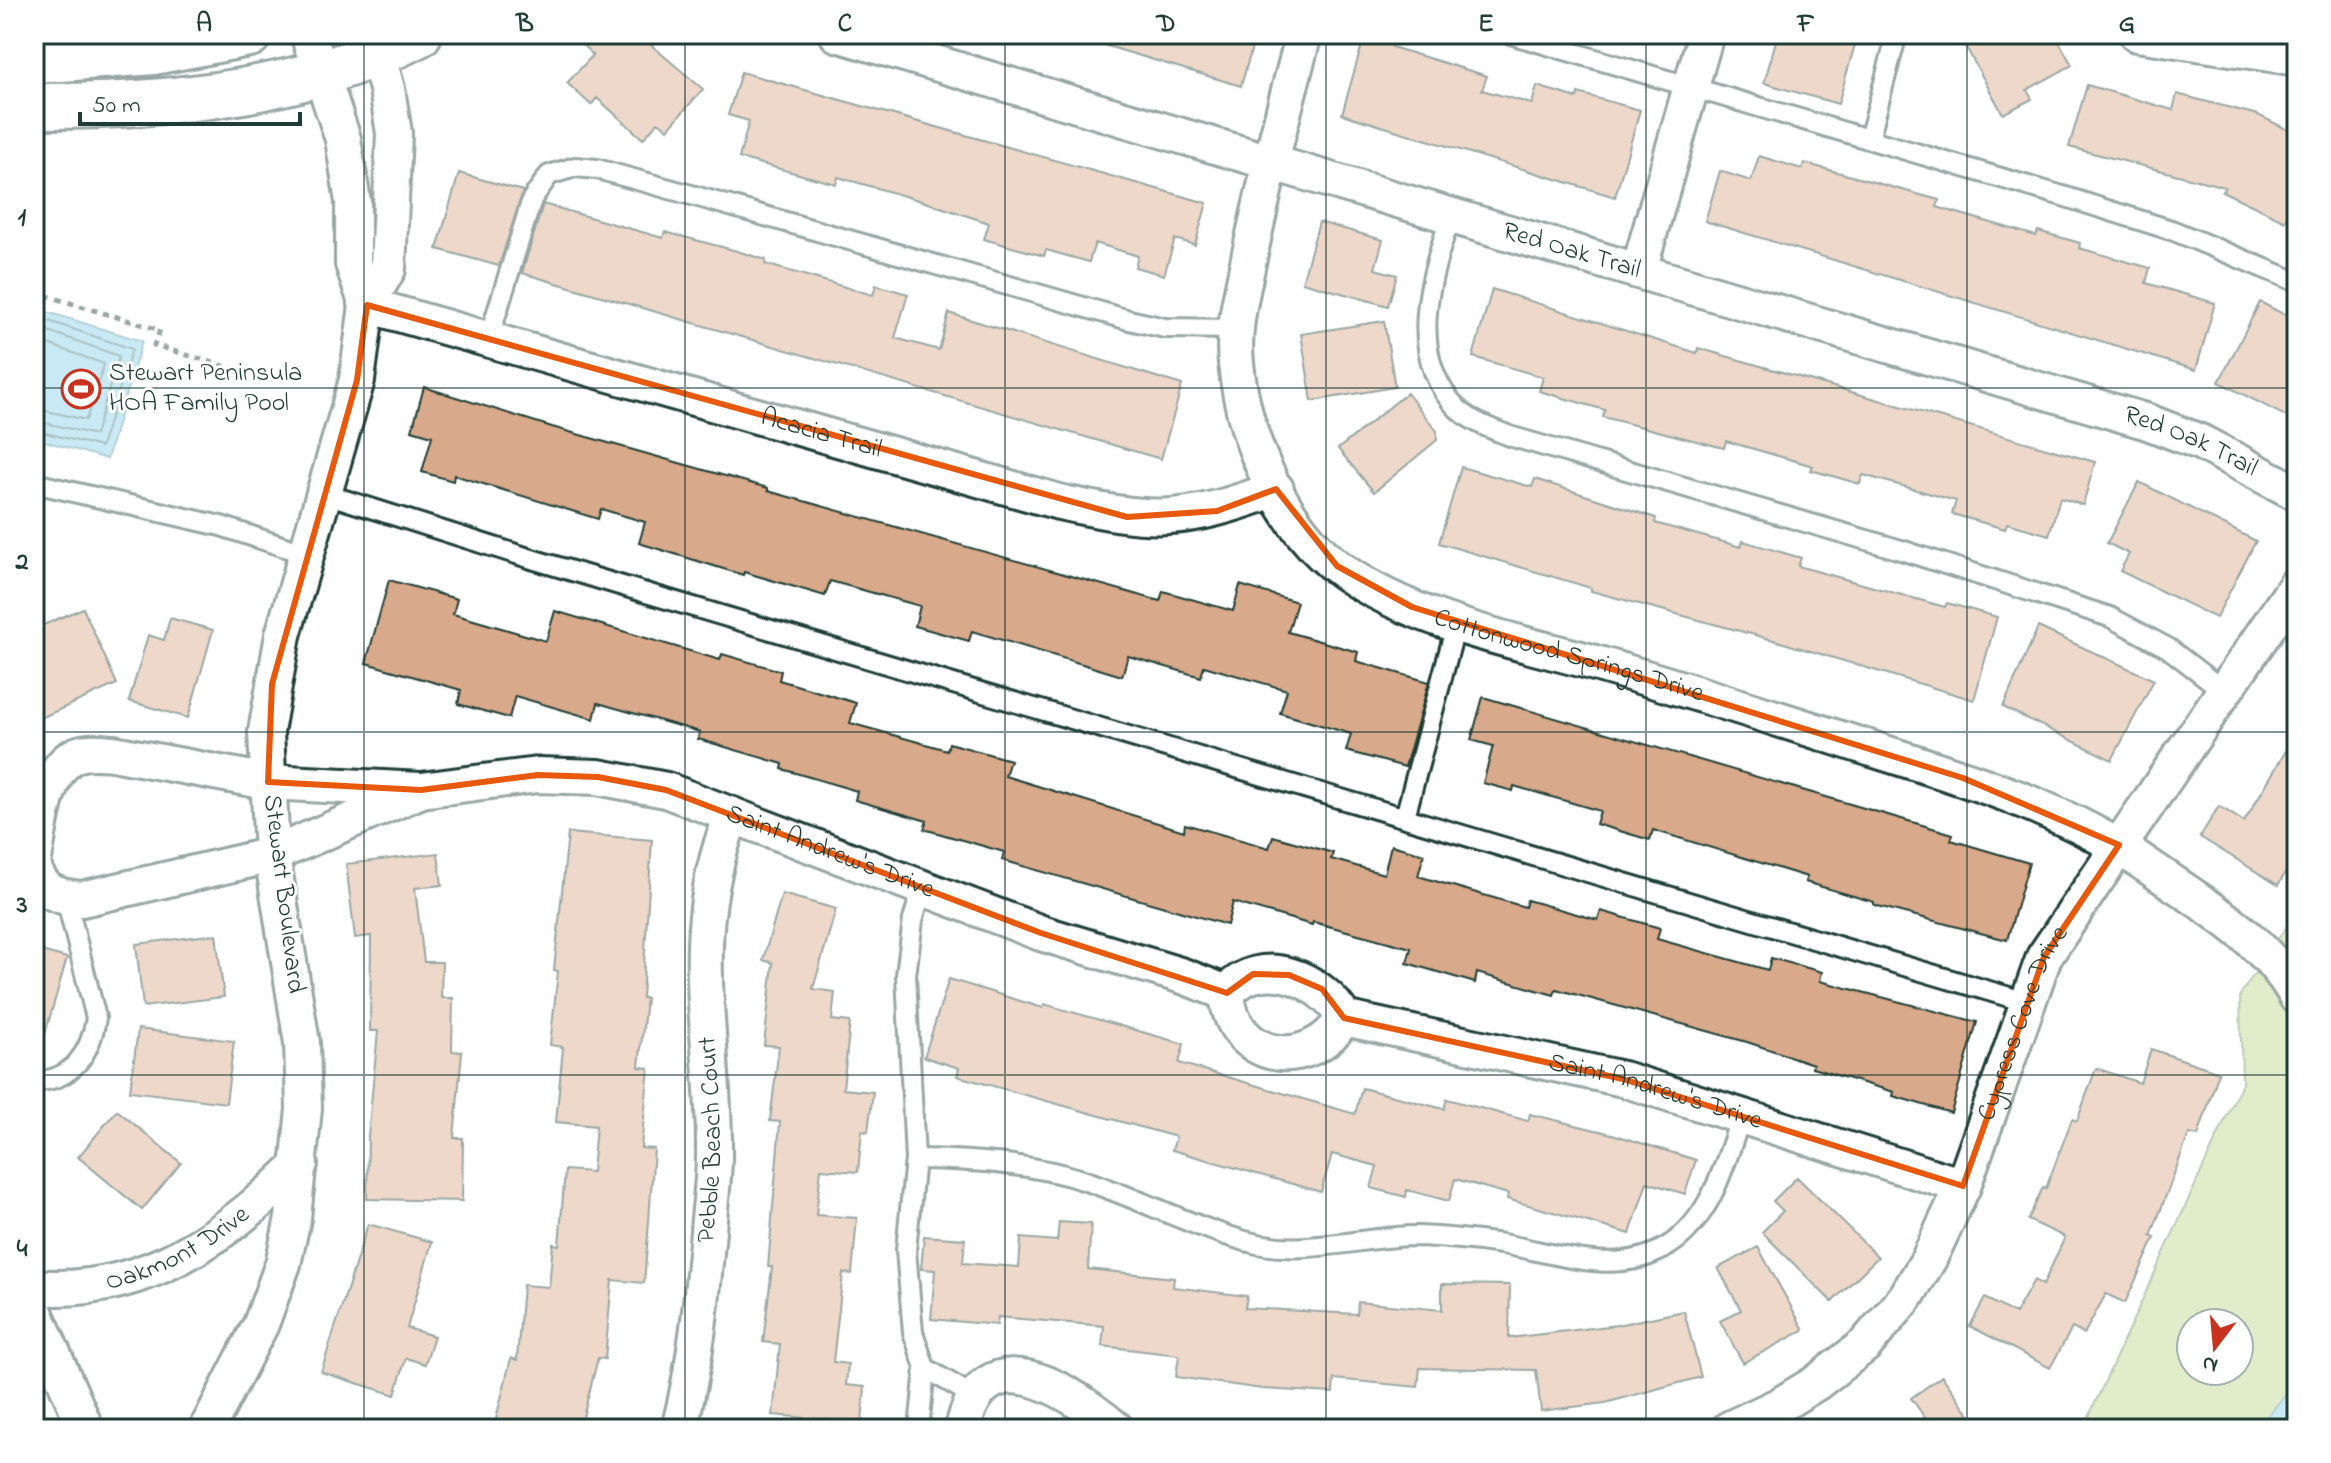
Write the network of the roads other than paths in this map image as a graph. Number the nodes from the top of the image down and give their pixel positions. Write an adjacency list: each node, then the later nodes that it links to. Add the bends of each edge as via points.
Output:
1 (249, 34): 14 (main road, via 154,52)
2 (419, 34): 11 (main road)
3 (837, 34): 18 (street, Red Oak Trail)
4 (1304, 34): 18 (street, Cottonwood Springs Drive)
5 (1510, 34): 15 (lane)
6 (1706, 34): 15 (street)
7 (1897, 34): 17 (lane)
8 (2137, 34): 13 (street)
9 (2292, 34): 10 (street)
10 (2297, 40)
11 (375, 45): 12 (main road); 22 (street, Stewart Boulevard, via 394,133 393,204 388,269)
12 (315, 53): 16 (main road, via 231,91 140,102); 22 (street, Stewart Boulevard, via 343,139 353,202 353,264)
13 (2297, 58)
14 (34, 61)
15 (1691, 87): 17 (lane); 20 (street)
16 (34, 106)
17 (1869, 139): 21 (lane, via 2174,231)
18 (1268, 164): 19 (street, Red Oak Trail); 23 (street, Cottonwood Springs Drive)
19 (1451, 216): 20 (street, Red Oak Trail); 32 (lane, via 1431,274 1428,341 1445,390 1481,425 2110,617 2168,648)
20 (1639, 270): 27 (street, Red Oak Trail, via 2148,422 2200,442)
21 (2297, 282)
22 (367, 305): 24 (street, Acacia Trail); 28 (street, Stewart Boulevard, via 357,380)
23 (1235, 329): 24 (lane, via 1165,328 1129,320 575,167 549,175 532,199); 26 (street, Cottonwood Springs Drive, via 1245,414)
24 (488, 341): 26 (street, Acacia Trail, via 1127,517 1173,519 1217,511)
25 (34, 483): 29 (lane, via 221,526)
26 (1276, 489): 31 (street, Cottonwood Springs Drive, via 1308,537 1346,573)
27 (2297, 493)
28 (326, 494): 29 (street, Stewart Boulevard); 36 (lane)
29 (306, 554): 33 (street, Stewart Boulevard, via 272,684 266,732)
30 (2297, 584): 32 (street, Cypress Cove Drive)
31 (1456, 625): 36 (lane); 37 (street, Cottonwood Springs Drive, via 1666,683 1963,778 2039,806)
32 (2224, 691): 37 (street, Cypress Cove Drive)
33 (268, 782): 34 (street); 38 (street, Stewart Boulevard); 39 (street, via 113,753 75,755 52,782)
34 (421, 790): 35 (street, Saint Andrew's Drive, via 538,775 598,777 666,790); 38 (street)
35 (732, 815): 41 (street, Saint Andrew's Drive); 56 (street, Pebble Beach Court, via 716,854 704,936 714,1146 694,1365)
36 (1405, 817): 45 (lane)
37 (2119, 845): 44 (street, Cottonwood Springs Drive, via 2258,946); 45 (street, Cypress Cove Drive, via 2051,946)
38 (272, 855): 42 (street, via 82,899); 50 (street, Stewart Boulevard, via 302,1043)
39 (34, 858)
40 (34, 868): 42 (street, via 51,894)
41 (922, 889): 43 (street, Saint Andrew's Drive); 49 (lane, via 906,975)
42 (66, 898): 47 (lane, via 96,1018 94,1032 71,1071 49,1082)
43 (1227, 993): 46 (street, via 1238,980 1253,974 1289,975 1322,989); 46 (street, via 1236,1024 1271,1052 1292,1055 1313,1049 1334,1034)
44 (2297, 997)
45 (2026, 1002): 51 (street, Cypress Cove Drive)
46 (1344, 1018): 48 (street, Saint Andrew's Drive, via 1547,1060)
47 (34, 1081)
48 (1741, 1116): 49 (lane, via 1700,1215 1667,1247 1616,1263 1414,1236 1286,1248 1250,1242 1057,1173 1022,1165); 51 (street, Saint Andrew's Drive)
49 (915, 1159): 54 (lane, via 906,1250 913,1332)
50 (300, 1164): 52 (street, Oakmont Drive, via 220,1235 166,1264 114,1281); 58 (street, Stewart Boulevard, via 283,1264 261,1324)
51 (1963, 1186): 62 (street, Cypress Cove Drive, via 1906,1297 1865,1345 1780,1405)
52 (34, 1287)
53 (34, 1310): 57 (street)
54 (925, 1368): 55 (lane); 59 (lane)
55 (973, 1396): 60 (street); 61 (street, via 997,1378 1039,1380 1064,1391)
56 (680, 1424)
57 (86, 1429)
58 (207, 1429)
59 (919, 1429)
60 (963, 1429)
61 (1116, 1429)
62 (1729, 1429)

